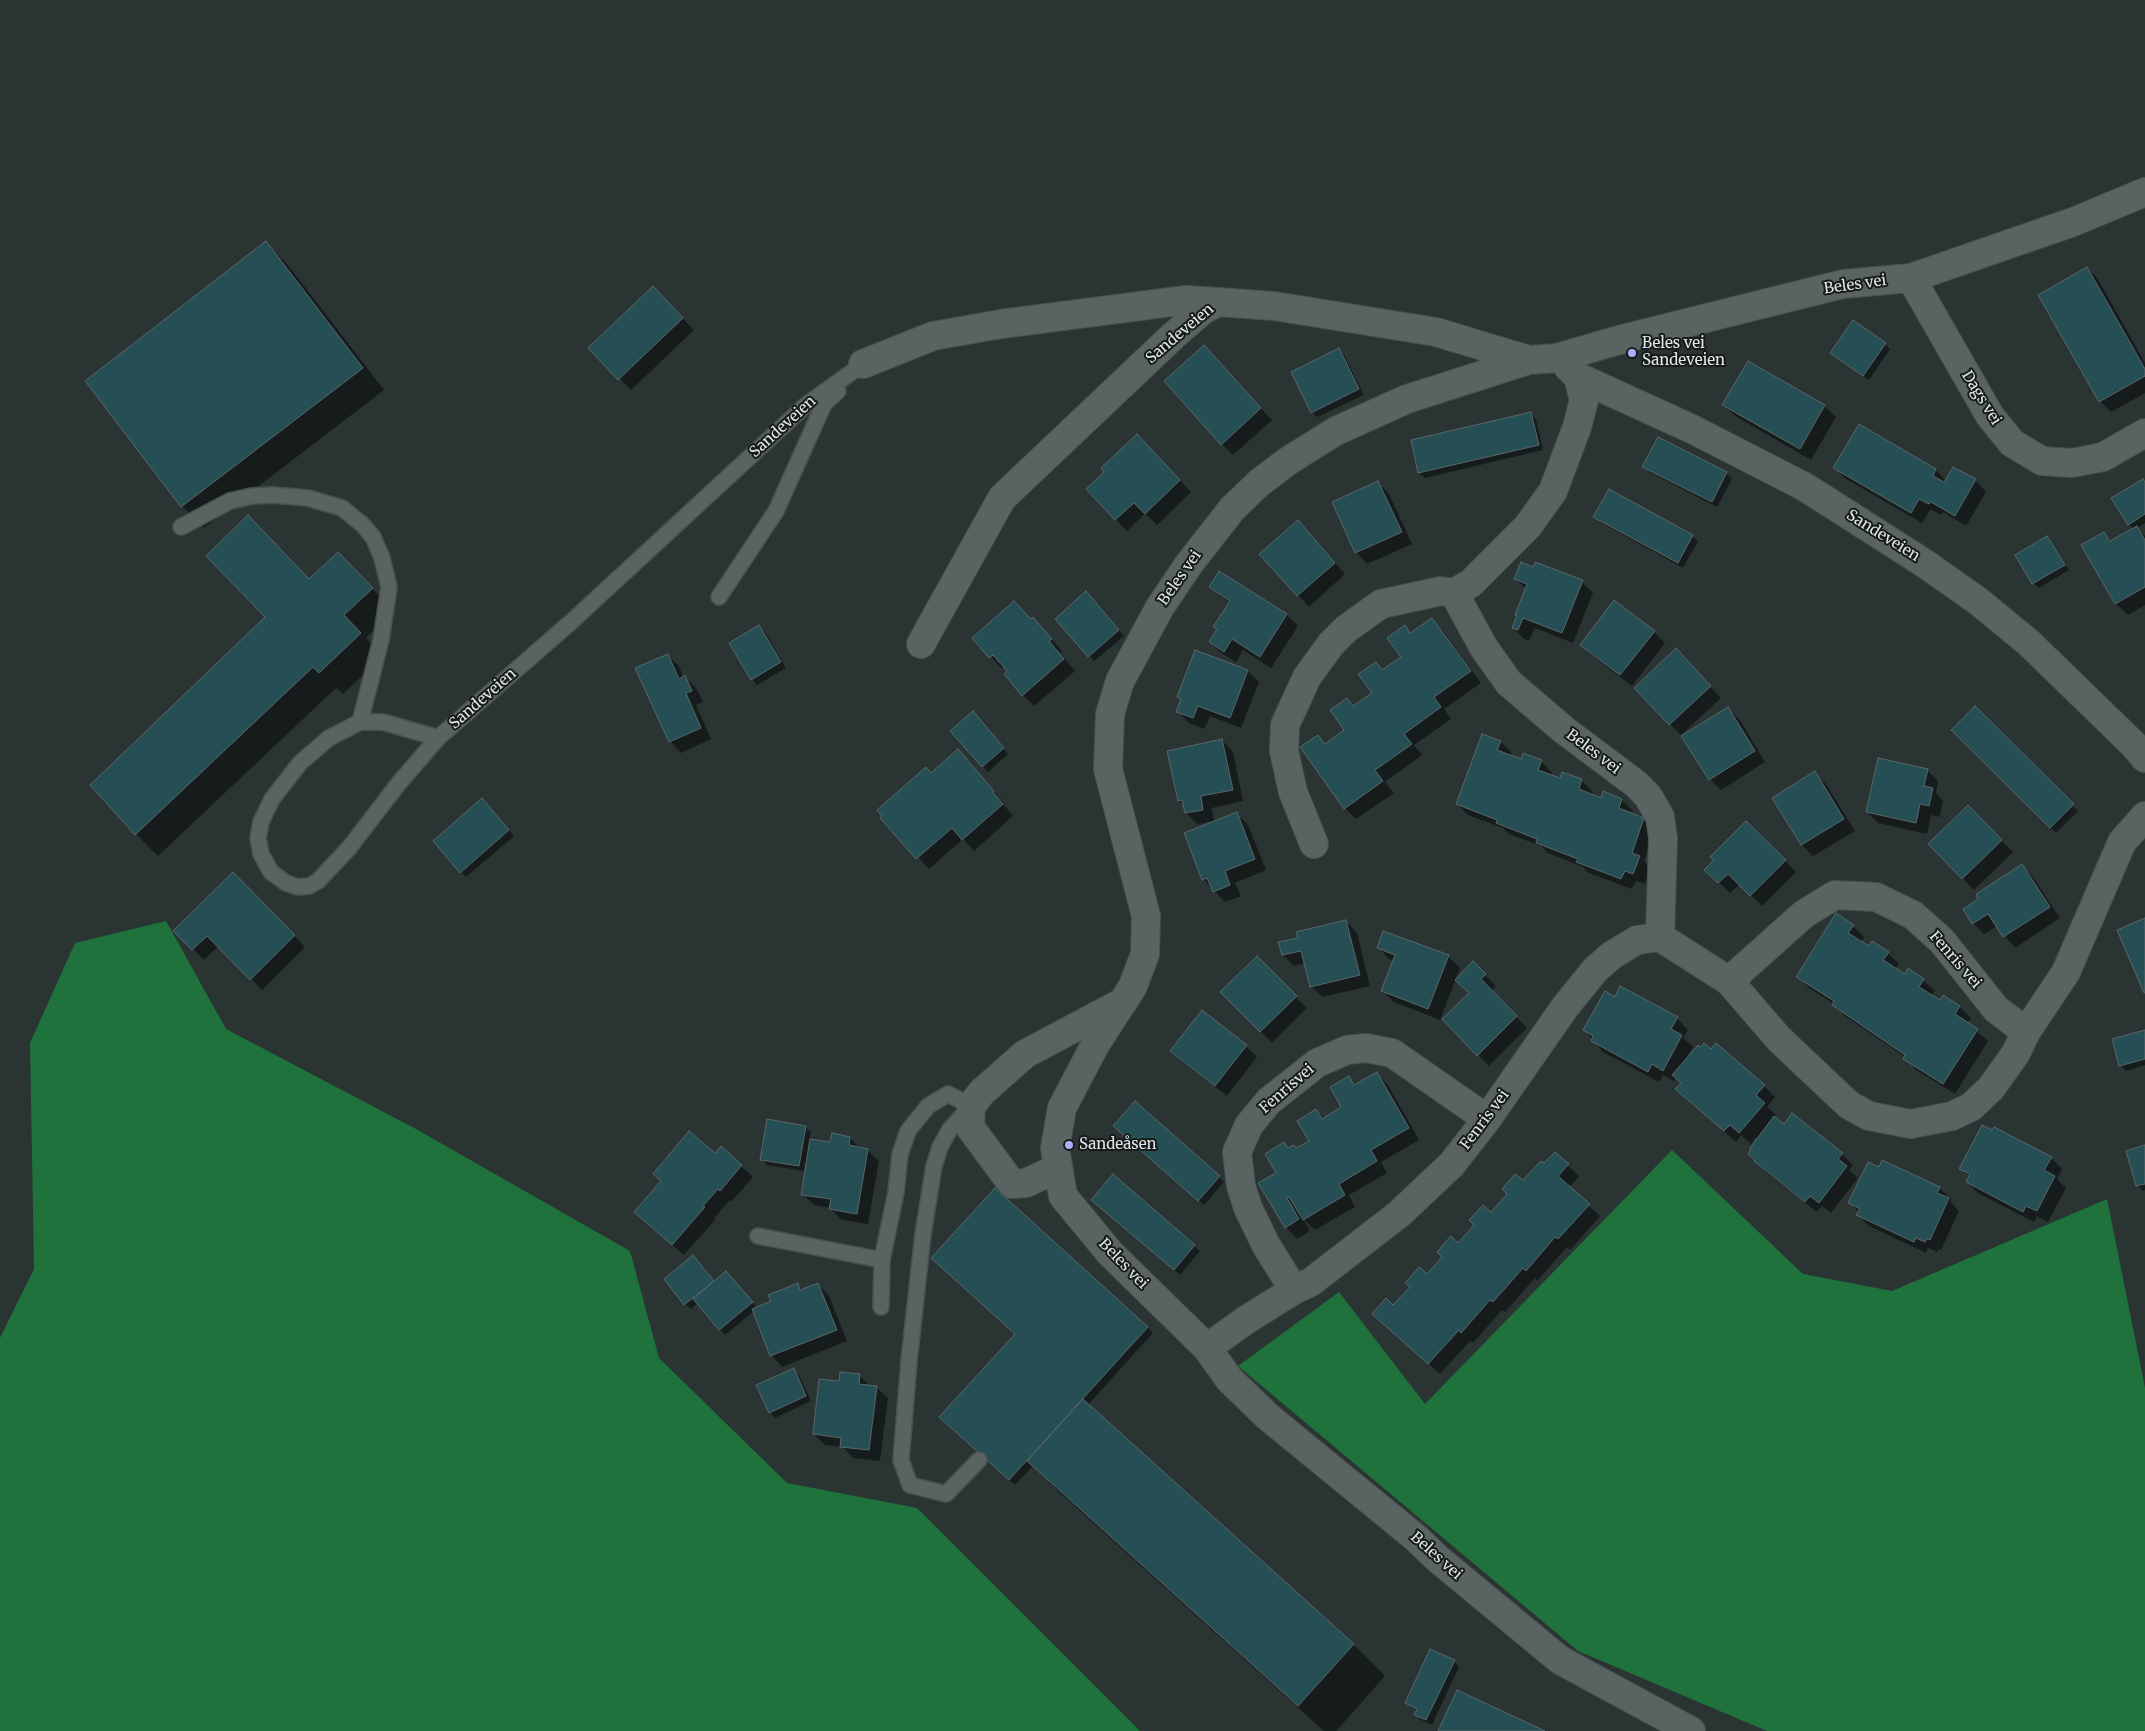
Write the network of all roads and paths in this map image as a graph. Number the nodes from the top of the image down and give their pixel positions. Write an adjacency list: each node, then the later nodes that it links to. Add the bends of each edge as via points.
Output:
1 (2145, 192): 2 (street, Beles vei, via 2073,222)
2 (1911, 278): 4 (street, Beles vei, via 1843,284); 8 (street, Dags vei, via 1990,416 2012,443 2042,461 2072,463 2103,457)
3 (1218, 302): 5 (street, Sandeveien, via 1274,306 1436,332); 6 (street, Sandeveien, via 1186,300 1001,324 933,336); 12 (street, Sandeveien, via 1203,310 1173,336 1002,498)
4 (1558, 358): 5 (street, Beles vei); 7 (street)
5 (1529, 360): 20 (street, Beles vei, via 1407,399 1336,431 1288,461 1232,509 1160,607 1120,682 1110,714 1108,769 1146,916 1145,954)
6 (863, 364): 11 (lane, via 824,404 776,511); 14 (lane, Sandeveien, via 806,405 571,622)
7 (1578, 377): 10 (street, via 1584,400 1552,491 1528,526 1471,583); 15 (street, Sandeveien, via 1692,429 1805,487 1924,563 2029,643)
8 (2145, 433)
9 (181, 527): 13 (lane, via 230,501 273,495 308,498 342,508 363,525 373,537 382,558 389,587 381,640)
10 (1454, 592): 17 (street, via 1441,591 1382,604 1346,629 1307,677 1285,725 1284,751 1293,792); 18 (street, Beles vei, via 1484,648 1509,683 1648,796 1660,817 1663,838)
11 (719, 597)
12 (922, 644)
13 (360, 722): 14 (lane, Sandeveien, via 383,722); 14 (lane, Sandeveien, via 329,738 300,763 272,799 261,822 258,838 261,854 271,872 286,883 298,887 318,881 349,848)
14 (438, 738)
15 (2145, 758)
16 (2145, 816): 21 (street, via 2122,842 2066,972)
17 (1314, 844)
18 (1660, 937): 19 (street); 23 (street, Fenris vei, via 1637,940 1612,955 1596,970 1565,1007)
19 (1729, 981): 21 (street, Fenris vei, via 1804,914 1835,894 1876,897 1920,921 1942,941 1996,1009); 21 (street, via 1779,1039 1849,1105 1869,1116 1911,1124 1952,1116 1970,1107 1991,1088 2016,1053)
20 (1123, 1002): 22 (street, via 1025,1054); 24 (street, Beles vei, via 1094,1045 1062,1108 1055,1148)
21 (2026, 1032)
22 (971, 1106): 24 (street, via 970,1127 1012,1184 1026,1183); 26 (lane, via 948,1094 928,1106 908,1132 900,1154); 30 (lane, via 950,1129 934,1166 909,1361 901,1460 910,1485 946,1494)
23 (1487, 1119): 27 (street, Fenris vei, via 1452,1164 1399,1214 1312,1282); 27 (street, Fenrisvei, via 1392,1053 1366,1048 1347,1050 1317,1063 1269,1101 1249,1125 1236,1152 1248,1208)
24 (1058, 1168): 29 (street, Beles vei, via 1063,1196 1110,1253)
25 (758, 1236): 26 (lane)
26 (882, 1260): 28 (lane)
27 (1294, 1290): 29 (street, Fenris vei)
28 (881, 1307)
29 (1214, 1342): 31 (street, Beles vei, via 1229,1379 1267,1416 1560,1660)
30 (979, 1460)
31 (1691, 1731)

